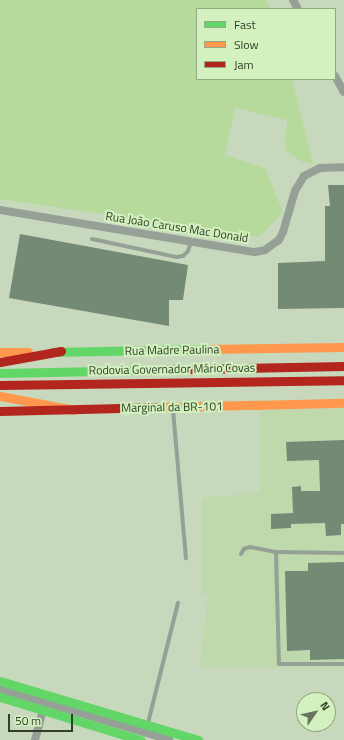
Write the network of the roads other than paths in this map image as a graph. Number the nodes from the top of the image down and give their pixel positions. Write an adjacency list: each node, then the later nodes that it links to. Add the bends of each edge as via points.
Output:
1 (336, 78): 2 (street)
2 (344, 92)
3 (344, 167): 6 (street, Rua João Caruso Mac Donald, via 320,168 304,176 295,191 284,232 270,248 255,252)
4 (0, 210): 6 (street, Rua João Caruso Mac Donald)
5 (92, 239): 6 (lane, via 177,257 188,251)
6 (191, 242)
7 (344, 347): 9 (main road, Rua Madre Paulina)
8 (0, 352): 9 (main road, Rua Madre Paulina)
9 (61, 352): 10 (main road)
10 (0, 362)
11 (344, 366): 12 (main road, Rodovia Governador Mário Covas)
12 (0, 373)
13 (344, 380): 14 (main road, Rodovia Governador Mário Covas)
14 (0, 385)
15 (0, 396): 18 (main road)
16 (344, 403): 17 (main road, Marginal da BR-101)
17 (173, 407): 18 (main road, Marginal da BR-101); 23 (lane)
18 (74, 410): 19 (main road, Marginal da BR-101)
19 (0, 411)
20 (276, 552): 21 (lane); 22 (lane, via 250,547 244,549); 25 (lane, via 279,664)
21 (344, 553)
22 (241, 554)
23 (186, 558)
24 (178, 603): 30 (lane)
25 (344, 664)
26 (0, 681): 30 (main road)
27 (0, 689): 33 (street)
28 (0, 697): 29 (main road)
29 (43, 710): 31 (street); 32 (main road)
30 (148, 725): 34 (main road)
31 (35, 740)
32 (141, 740)
33 (170, 740)
34 (198, 740)

